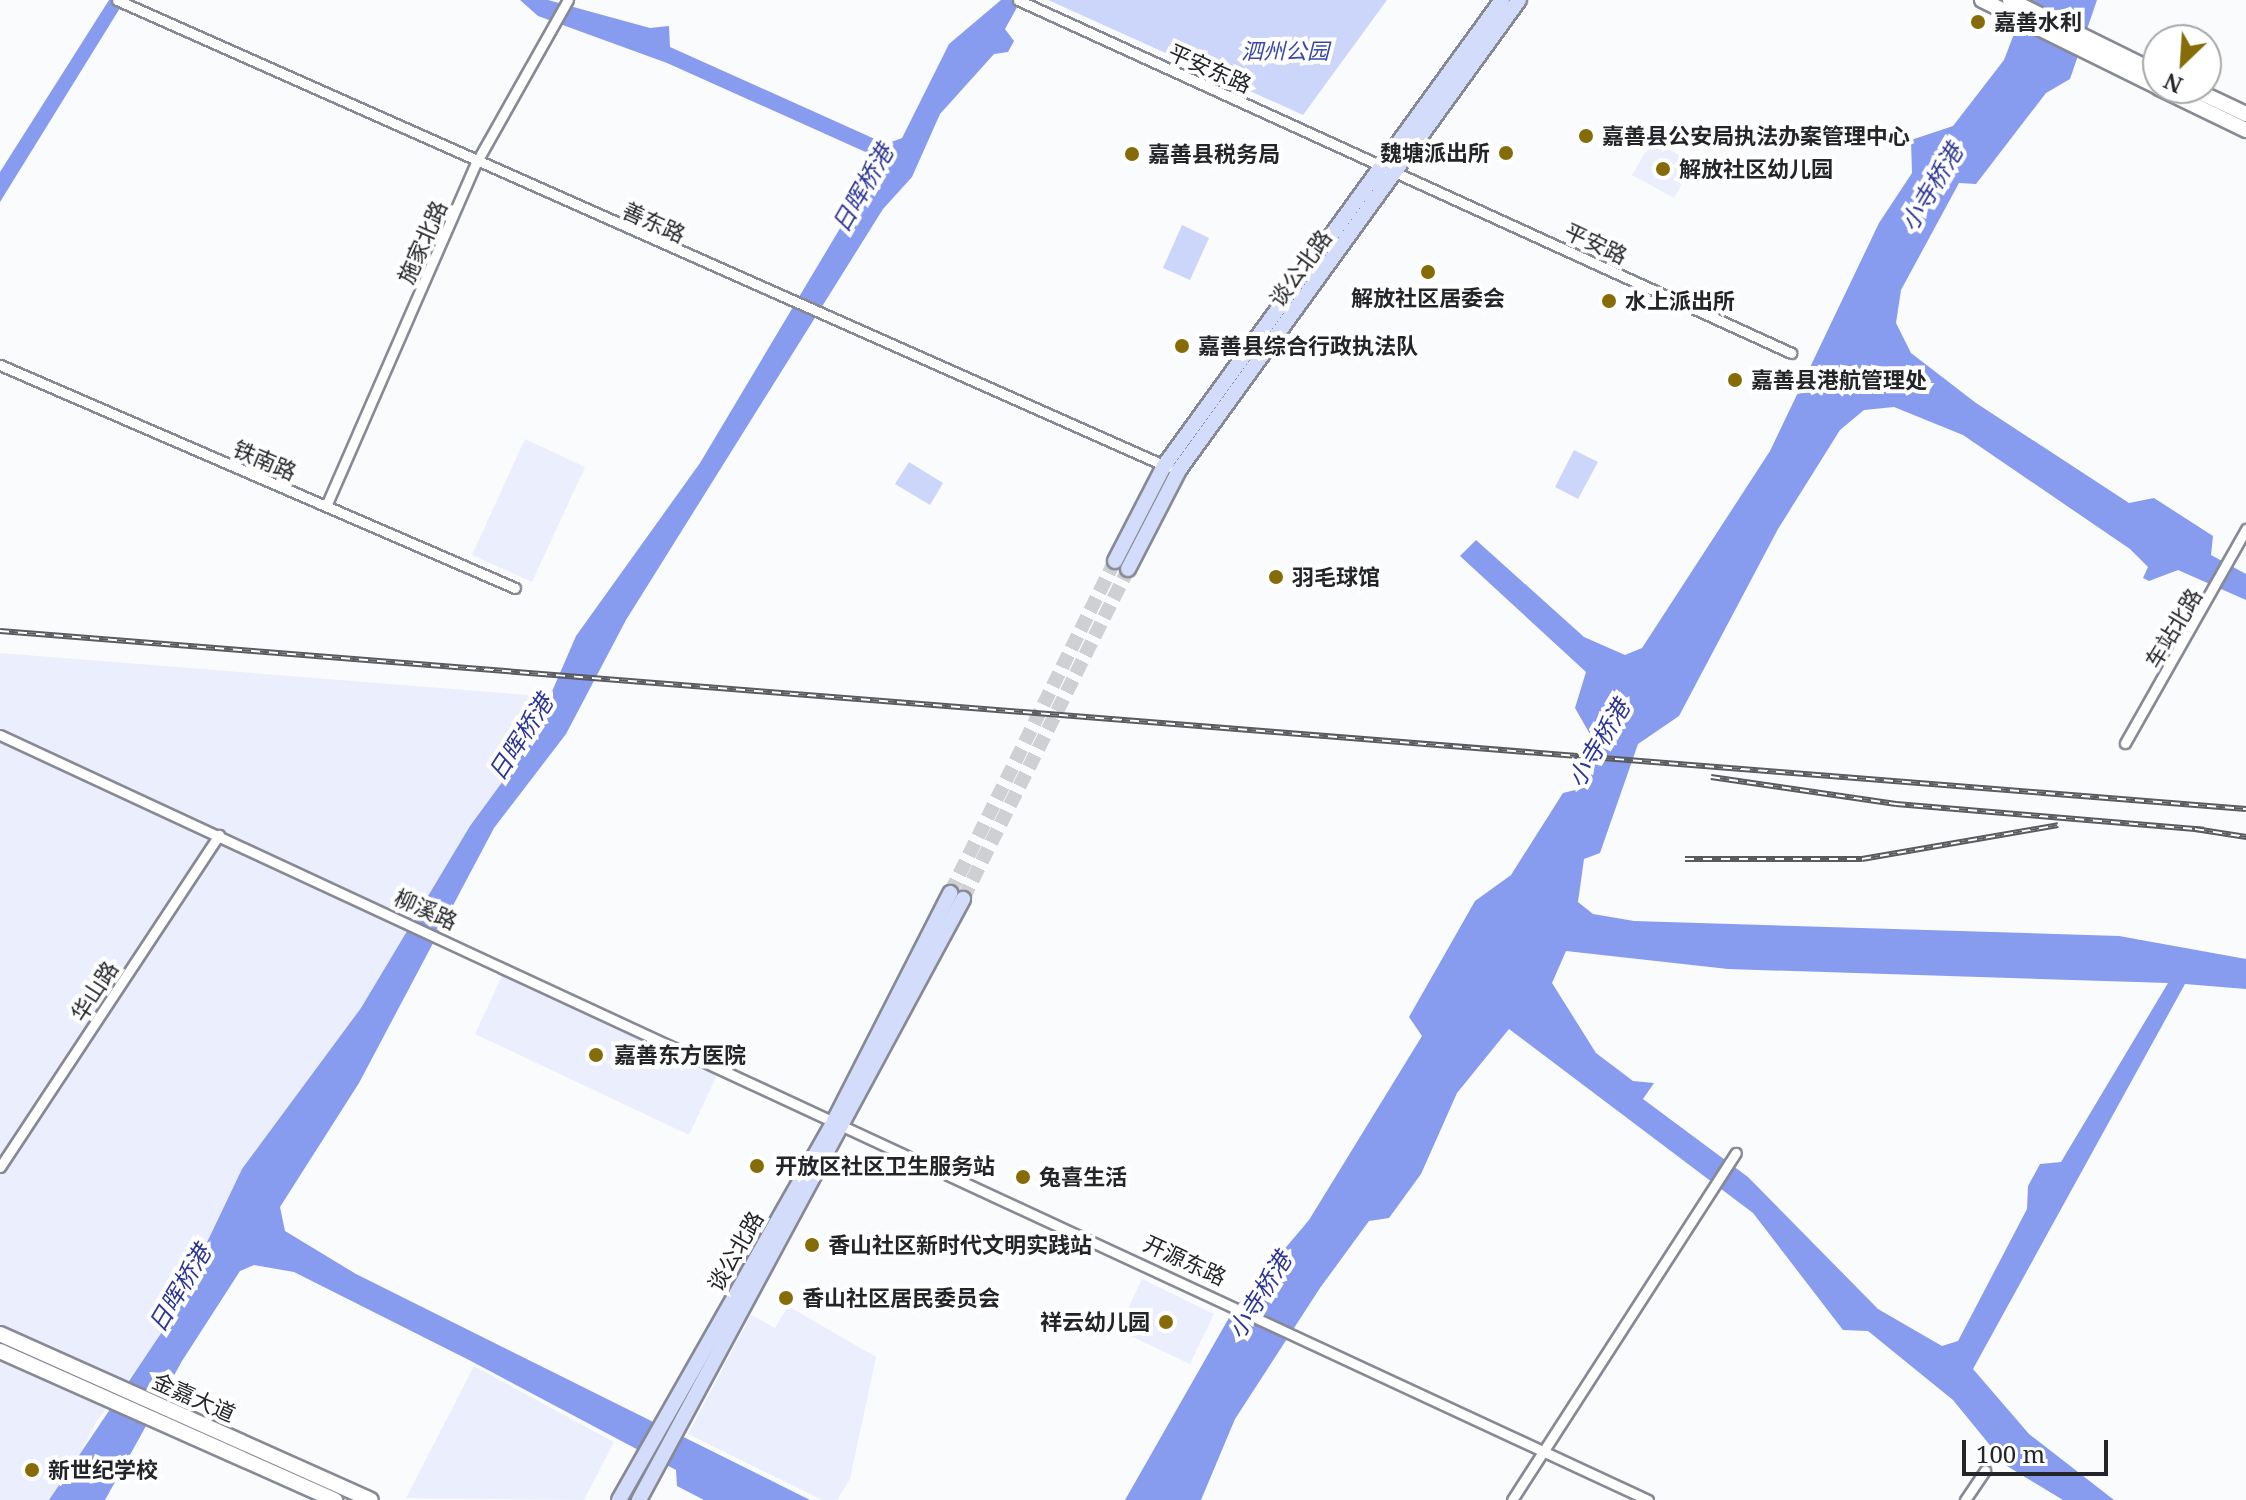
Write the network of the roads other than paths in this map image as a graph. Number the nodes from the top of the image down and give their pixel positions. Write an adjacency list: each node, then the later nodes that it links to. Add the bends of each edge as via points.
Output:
1 (117, 0): 15 (street, 善东路)
2 (568, 0): 15 (street, 施家北路)
3 (1018, 0): 16 (street, 平安东路)
4 (1502, 0): 16 (main road, 谈公北路)
5 (1519, 0): 16 (main road, 谈公北路)
6 (1982, 0): 7 (street)
7 (2003, 3): 8 (street)
8 (2104, 54): 9 (street); 10 (street)
9 (2142, 67)
10 (2142, 77)
11 (2222, 103): 13 (street)
12 (2192, 104): 14 (street)
13 (2246, 114)
14 (2246, 130)
15 (476, 163): 19 (street, 善东路); 21 (street, 施家北路)
16 (1392, 170): 17 (street, 平安路); 19 (main road, 谈公北路); 20 (main road, 谈公北路)
17 (1791, 353)
18 (0, 365): 21 (street, 铁南路)
19 (1164, 466): 20 (street, 善东路); 20 (main road, 谈公北路, via 1122,565)
20 (1179, 470)
21 (326, 506): 23 (street, 铁南路)
22 (2246, 529): 25 (street, 车站北路, via 2215,592)
23 (515, 588)
24 (0, 735): 26 (street, 柳溪路)
25 (2125, 743)
26 (219, 835): 28 (street, 柳溪路); 30 (street, 华山路)
27 (956, 896): 28 (main road, 谈公北路)
28 (842, 1121): 35 (street, 开源东路); 39 (main road, 谈公北路); 40 (main road, 谈公北路)
29 (1736, 1153): 35 (street)
30 (0, 1167)
31 (0, 1334): 33 (street, 金嘉大道)
32 (0, 1351): 33 (street, 金嘉大道)
33 (107, 1390): 34 (street, 金嘉大道)
34 (165, 1416): 37 (street, 金嘉大道); 38 (street, 金嘉大道)
35 (1544, 1452): 41 (street); 42 (street, 开源东路)
36 (1985, 1470): 43 (street)
37 (335, 1500)
38 (371, 1500)
39 (619, 1500)
40 (639, 1500)
41 (1512, 1500)
42 (1648, 1500)
43 (1965, 1500)

